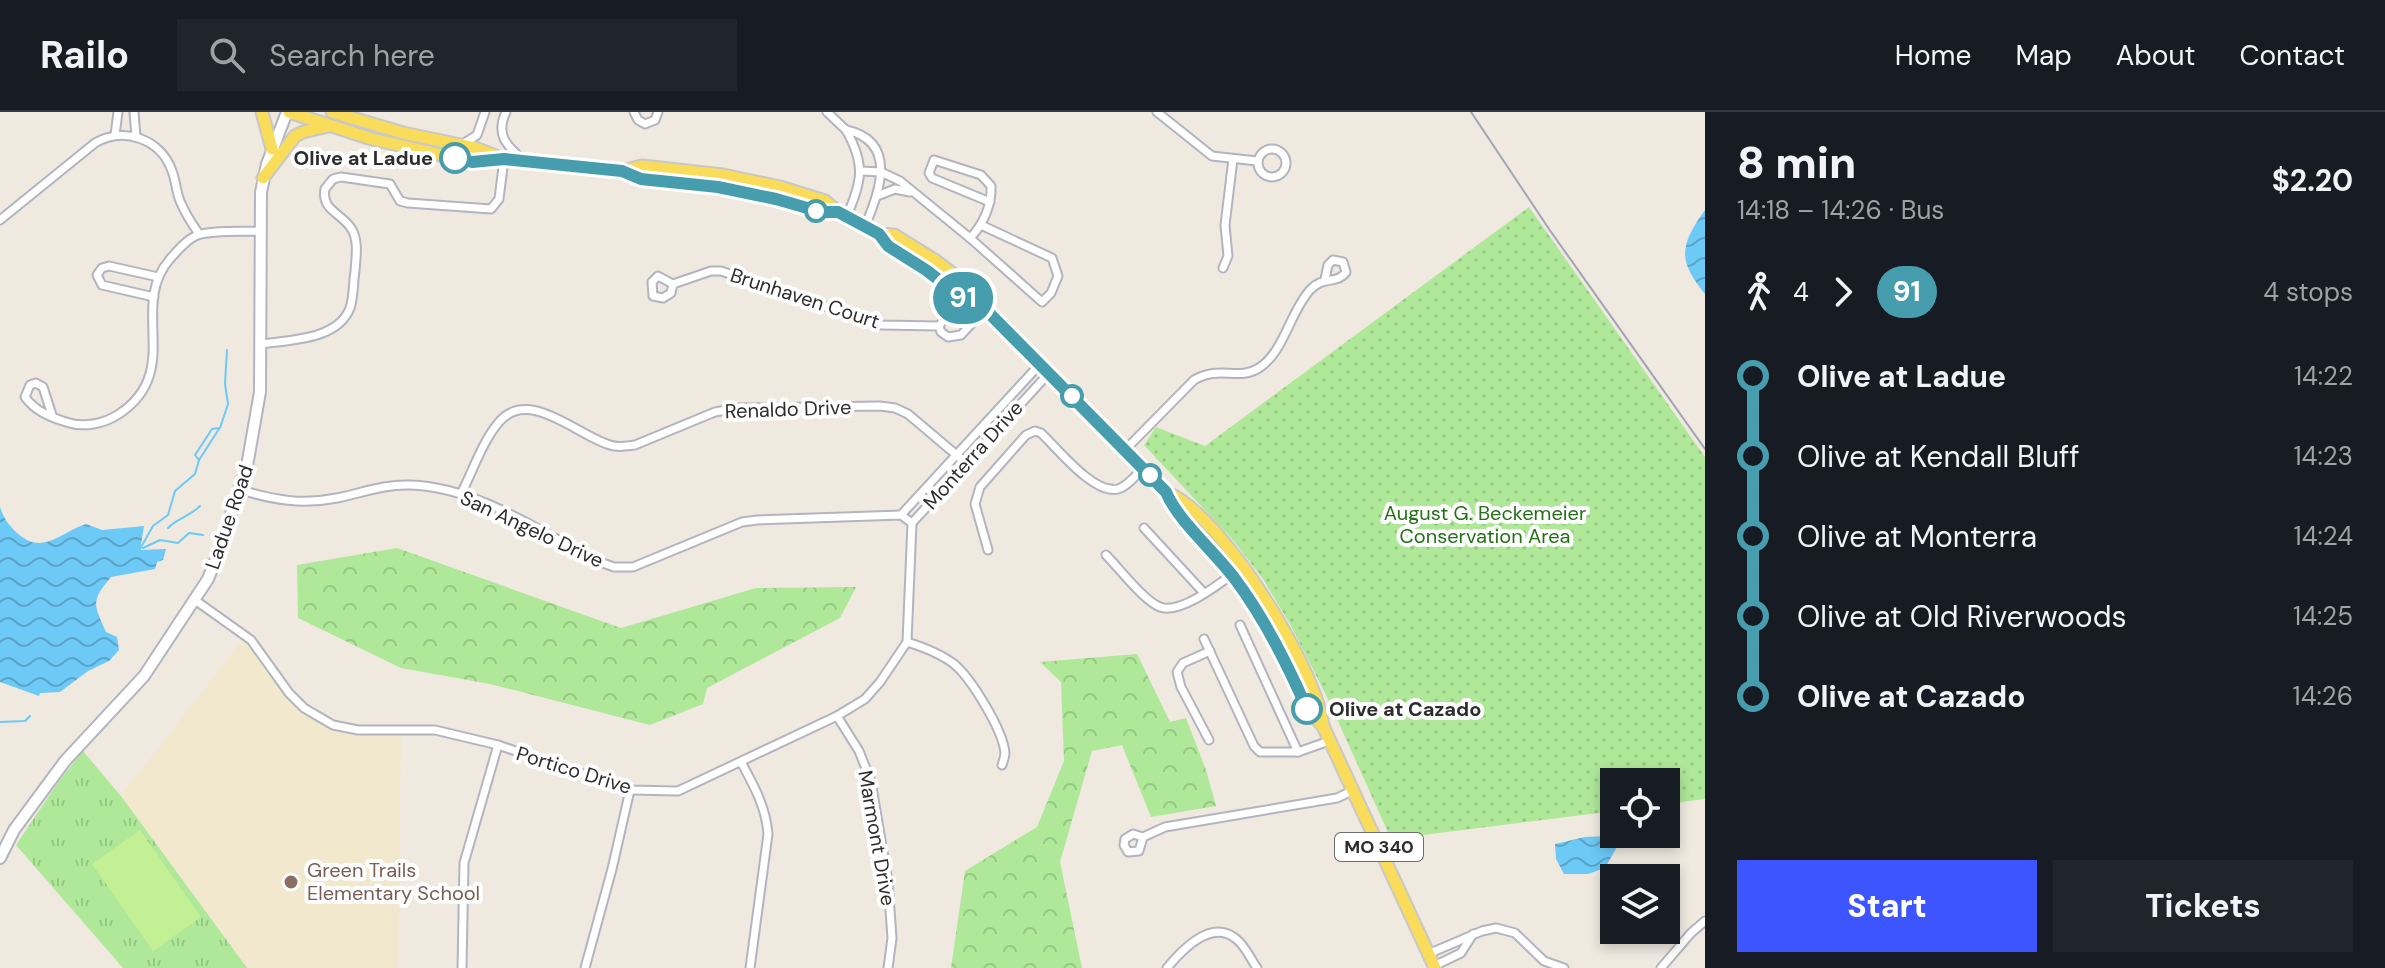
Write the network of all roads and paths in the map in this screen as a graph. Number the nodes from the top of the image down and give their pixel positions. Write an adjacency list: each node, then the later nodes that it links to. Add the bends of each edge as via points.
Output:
1 (118, 112): 14 (street)
2 (134, 112): 15 (street)
3 (262, 112): 17 (main road)
4 (288, 112): 12 (main road, MO 340); 17 (main road, Ladue Road)
5 (334, 112): 16 (main road, MO 340)
6 (485, 112): 16 (street, via 477,135)
7 (506, 112): 21 (street, via 500,126 503,140)
8 (634, 112): 9 (street, via 645,124)
9 (658, 112)
10 (827, 112): 13 (street)
11 (1157, 112): 19 (street, via 1212,156)
12 (330, 126): 18 (main road, MO 340, via 472,162); 24 (main road, via 295,136)
13 (846, 130): 22 (street); 23 (street, via 875,147)
14 (115, 135): 15 (street); 29 (street, via 86,150)
15 (136, 137): 33 (street, via 168,161 181,204)
16 (459, 145): 18 (main road, MO 340)
17 (272, 149): 24 (main road, Ladue Road)
18 (504, 159): 21 (main road, MO 340); 44 (street, via 499,199 491,209 408,203 400,201 390,184 333,179 325,189 325,201 351,228 356,243 349,310 322,333)
19 (1233, 159): 20 (street); 36 (street)
20 (1257, 161): 20 (street, via 1261,172 1274,178 1287,162 1274,149)
21 (526, 162): 28 (main road, MO 340, via 718,187)
22 (861, 171): 23 (street); 28 (street, via 856,195)
23 (881, 172): 25 (street); 26 (street)
24 (263, 178): 32 (main road, Ladue Road)
25 (914, 193): 26 (street, via 895,189); 35 (street)
26 (877, 196): 31 (street)
27 (990, 202): 27 (street, via 988,180 934,160 932,178); 30 (street)
28 (842, 215): 31 (main road, MO 340)
29 (0, 220)
30 (981, 225): 35 (street); 35 (street, via 1052,258 1058,276 1047,298 1042,302)
31 (865, 226): 34 (main road, MO 340)
32 (260, 231): 33 (street); 44 (main road, Ladue Road)
33 (199, 234): 37 (street)
34 (879, 234): 41 (main road, MO 340, via 888,246); 42 (main road, MO 340, via 894,235 936,261 970,287)
35 (970, 238)
36 (1223, 268)
37 (158, 277): 40 (street); 40 (street, via 109,266 97,275 102,285)
38 (1325, 279): 47 (street, via 1308,292 1260,368 1240,374 1207,373 1194,380)
39 (673, 284): 43 (street, Brunhaven Court, via 721,271 881,325)
40 (154, 297): 46 (street, via 153,364 142,394 113,418 92,424 71,424)
41 (961, 297): 42 (main road, MO 340); 43 (street)
42 (985, 309): 43 (street, Brunhaven Court, via 955,337 944,335); 45 (main road, MO 340)
43 (939, 326)
44 (261, 344): 51 (main road, Ladue Road, via 254,432)
45 (1045, 368): 47 (main road, MO 340); 48 (street, Monterra Drive); 49 (street, Monterra Drive)
46 (52, 415): 46 (street, via 28,402 30,385 43,387)
47 (1125, 450): 50 (main road, MO 340)
48 (956, 455): 49 (street, Renaldo Drive); 52 (street, Renaldo Drive, via 908,414 880,406 738,408 622,447 539,411 522,410 498,423); 53 (street, Monterra Drive)
49 (966, 463): 54 (street, Monterra Drive)
50 (1143, 468): 56 (street, via 1123,487 1107,490 1092,483 1041,433 1026,435 980,487 975,504); 58 (main road, MO 340, via 1166,492 1172,507)
51 (241, 490): 52 (street, San Angelo Drive, via 287,502 322,501 396,485); 60 (main road, Ladue Road)
52 (461, 494): 53 (street, San Angelo Drive, via 614,567 633,567 742,522)
53 (901, 515): 54 (street)
54 (912, 523): 63 (street, Monterra Drive)
55 (1144, 528): 59 (street)
56 (988, 550)
57 (1106, 555): 59 (street, via 1161,607 1171,608)
58 (1236, 571): 59 (street); 67 (main road, MO 340, via 1308,711)
59 (1204, 593)
60 (195, 600): 68 (street, Portico Drive, via 251,640 289,693 319,719 358,730 435,730); 75 (main road, Ladue Road, via 144,676 41,793)
61 (1240, 625): 69 (street)
62 (1204, 639): 64 (street)
63 (907, 642): 65 (street, Portico Drive, via 865,699); 71 (street, via 959,669 1000,737)
64 (1210, 651): 66 (street, via 1183,663 1177,672); 69 (street, via 1254,746 1269,754)
65 (837, 716): 70 (street, Portico Drive); 82 (street, Marmont Drive, via 871,781 890,909)
66 (1209, 740)
67 (1329, 741): 69 (street); 73 (main road, MO 340)
68 (498, 745): 72 (street, Portico Drive); 79 (street, via 464,863)
69 (1298, 752)
70 (741, 762): 72 (street, Portico Drive, via 678,791); 81 (street, via 760,798 768,834)
71 (1002, 765)
72 (630, 790): 80 (street)
73 (1352, 791): 74 (street, via 1337,798 1165,827); 78 (main road, MO 340)
74 (1143, 837)
75 (0, 858)
76 (1705, 921): 86 (street)
77 (1473, 934): 78 (street); 78 (street, via 1461,953); 85 (street, via 1489,928 1515,933 1544,961)
78 (1432, 963)
79 (462, 968)
80 (585, 968)
81 (750, 968)
82 (888, 968)
83 (1167, 968): 84 (street, via 1189,944 1207,934 1231,935)
84 (1257, 968)
85 (1564, 968)
86 (1661, 968)

